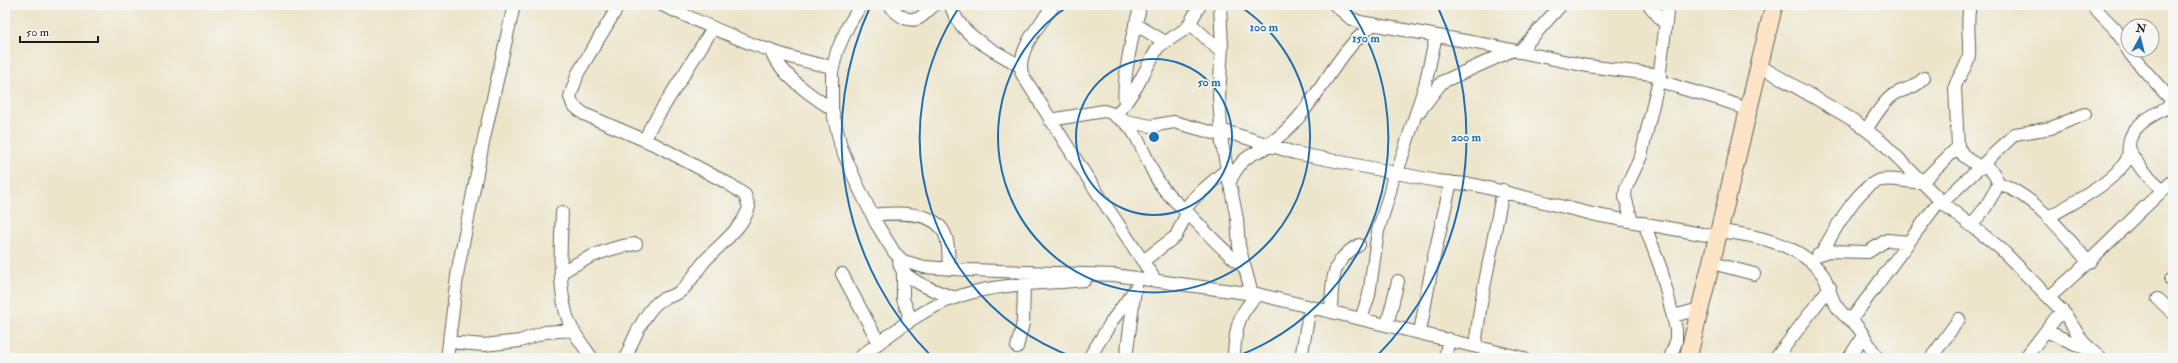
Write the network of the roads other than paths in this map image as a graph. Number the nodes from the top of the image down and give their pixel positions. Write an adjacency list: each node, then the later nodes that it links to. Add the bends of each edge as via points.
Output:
1 (514, 5): 107 (street, via 458,269)
2 (620, 5): 44 (street, via 578,73 570,97 573,105 584,114)
3 (662, 5): 23 (street)
4 (861, 5): 31 (street, via 848,26)
5 (890, 5): 6 (street, via 900,16 909,19 917,19)
6 (934, 5)
7 (951, 5): 29 (street, via 958,24 970,35)
8 (1054, 5): 29 (street, via 1022,54)
9 (1200, 5): 20 (street)
10 (1220, 5): 28 (street)
11 (1649, 5): 22 (street)
12 (1668, 5): 22 (street)
13 (1774, 5): 30 (street)
14 (1970, 5): 46 (street, via 1967,21 1969,55 1956,87)
15 (2092, 5): 34 (street, via 2116,30 2131,55)
16 (1339, 6): 21 (street, via 1350,18)
17 (1560, 6): 27 (street)
18 (1139, 12): 19 (street)
19 (1135, 24): 25 (street); 35 (street, via 1125,82)
20 (1190, 24): 25 (street); 28 (street)
21 (1374, 24): 24 (street); 45 (street, via 1351,43 1320,90 1289,130)
22 (1666, 25): 32 (street)
23 (713, 28): 26 (street); 44 (street)
24 (1436, 36): 27 (street); 39 (street)
25 (1165, 42): 35 (street, via 1158,47)
26 (769, 49): 31 (street, via 790,57); 36 (street, via 783,71)
27 (1516, 51): 32 (street); 39 (street, via 1442,82)
28 (1221, 52): 43 (street)
29 (1020, 66): 41 (street, via 1029,88)
30 (1760, 66): 37 (street); 42 (street, via 1815,96)
31 (833, 67): 36 (street)
32 (1659, 78): 37 (street, via 1675,88 1734,104); 63 (street, via 1641,156 1626,188 1625,197)
33 (1924, 78): 42 (street, via 1913,88 1890,98)
34 (2173, 103): 47 (street, via 2140,124 2132,134)
35 (1125, 104): 40 (street)
36 (832, 109): 61 (street, via 841,147)
37 (1749, 111): 65 (street)
38 (2085, 114): 48 (street, via 2051,128 2015,134)
39 (1415, 117): 50 (street)
40 (1119, 118): 41 (street, via 1104,111); 43 (street, via 1151,126 1174,122); 59 (street, via 1138,139 1162,188)
41 (1050, 120): 71 (street)
42 (1866, 130): 53 (street, via 1882,142)
43 (1221, 132): 45 (street); 49 (street)
44 (645, 140): 116 (street, via 734,187 745,195 749,206 743,220 703,263 684,289 659,301 652,308)
45 (1269, 146): 50 (street); 55 (street, via 1245,158 1236,167)
46 (1958, 147): 48 (street, via 1964,156); 53 (street)
47 (2129, 151): 57 (street, via 2143,171); 62 (street, via 2125,163 2107,182)
48 (1983, 166): 54 (street); 58 (street)
49 (1226, 170): 55 (street); 59 (street, via 1197,195)
50 (1395, 173): 52 (street); 97 (street, via 1378,231 1370,295)
51 (2173, 181): 57 (street)
52 (1451, 182): 56 (street); 104 (street)
53 (1922, 182): 58 (street); 69 (street, via 1876,182 1849,207)
54 (1999, 182): 62 (street, via 2012,188); 64 (street, via 1996,192)
55 (1229, 183): 75 (street)
56 (1503, 190): 63 (street, via 1596,215); 109 (street)
57 (2164, 190): 74 (street)
58 (1941, 201): 64 (street); 66 (street)
59 (1186, 211): 71 (street, via 1176,236); 75 (street, via 1229,256)
60 (562, 212): 77 (street)
61 (872, 215): 70 (street); 76 (street, via 905,213 922,216 942,228 946,237)
62 (2049, 217): 74 (street)
63 (1638, 222): 65 (street); 96 (street, via 1661,269)
64 (1971, 226): 88 (street, via 2000,248)
65 (1719, 234): 72 (street); 73 (street, via 1742,234 1784,246)
66 (1909, 242): 69 (street, via 1887,240 1868,252); 99 (street)
67 (636, 244): 77 (street, via 590,257)
68 (1359, 245): 94 (street, via 1342,256 1338,264 1332,283)
69 (1822, 253): 73 (street)
70 (900, 258): 76 (street, via 913,265); 78 (street, via 898,263)
71 (1143, 261): 82 (street)
72 (1712, 263): 80 (street); 92 (street)
73 (1810, 263): 86 (street, via 1822,274)
74 (2089, 263): 88 (street)
75 (1244, 267): 87 (street)
76 (949, 269): 81 (street)
77 (562, 272): 102 (street, via 566,313)
78 (903, 272): 89 (street, via 922,284); 100 (street, via 903,299 908,312)
79 (842, 274): 108 (street)
80 (1754, 274)
81 (1120, 276): 84 (street); 85 (street)
82 (1156, 281): 84 (street); 87 (street)
83 (1398, 281): 101 (street)
84 (1136, 283): 118 (street); 119 (street)
85 (1024, 286): 89 (street, via 995,288); 110 (street, via 1023,323)
86 (1830, 287): 99 (street, via 1833,302 1838,310); 125 (street)
87 (1255, 294): 91 (street); 111 (street, via 1239,317)
88 (2049, 297): 93 (street)
89 (955, 298): 100 (street)
90 (2158, 300): 95 (street)
91 (1310, 307): 94 (street); 120 (street)
92 (1700, 309): 96 (street); 124 (street)
93 (2062, 310): 103 (street); 113 (street)
94 (1331, 312): 97 (street)
95 (2173, 312)
96 (1672, 316): 123 (street, via 1676,342)
97 (1361, 319): 101 (street)
98 (1960, 319): 128 (street)
99 (1851, 320): 105 (street)
100 (908, 323): 108 (street)
101 (1387, 325): 104 (street)
102 (573, 330): 107 (street, via 545,332 520,341 491,344); 115 (street)
103 (2046, 331): 113 (street); 129 (street)
104 (1420, 332): 106 (street)
105 (1863, 336): 126 (street); 127 (street)
106 (1449, 339): 109 (street); 121 (street)
107 (448, 342): 114 (street)
108 (879, 343): 117 (street)
109 (1475, 346): 112 (street)
110 (1017, 347)
111 (1234, 353)
112 (1498, 355): 122 (street)
113 (2094, 355)
114 (447, 358)
115 (592, 358)
116 (626, 358)
117 (859, 358)
118 (1089, 358)
119 (1126, 358)
120 (1301, 358)
121 (1445, 358)
122 (1523, 358)
123 (1670, 358)
124 (1688, 358)
125 (1776, 358)
126 (1850, 358)
127 (1877, 358)
128 (1931, 358)
129 (2025, 358)

